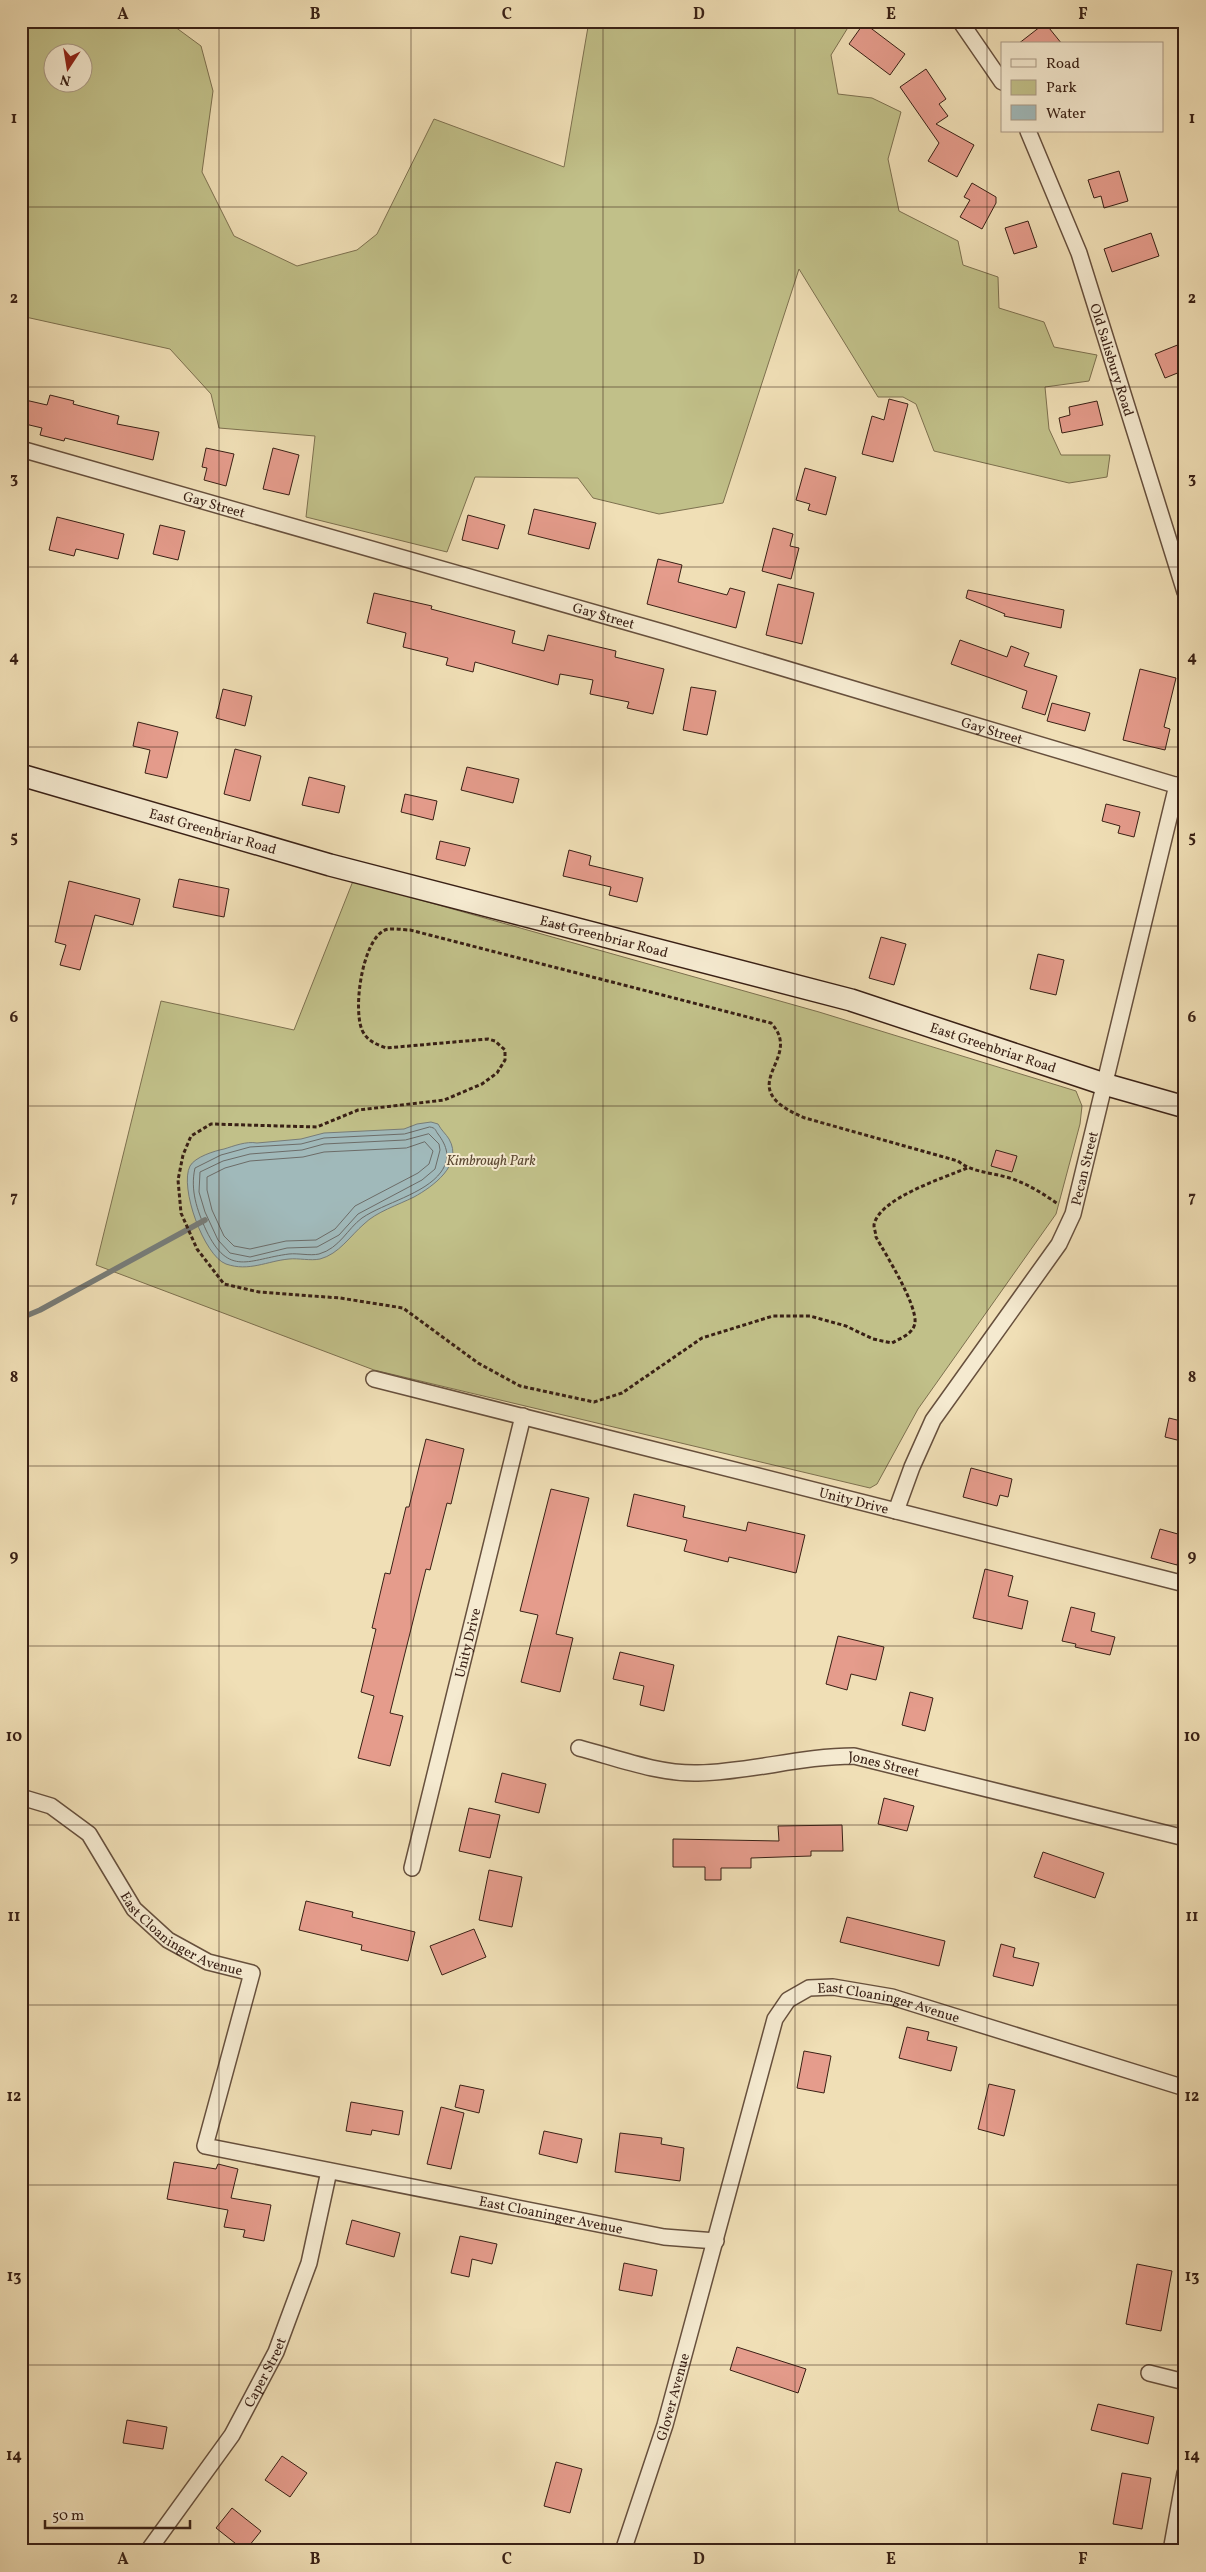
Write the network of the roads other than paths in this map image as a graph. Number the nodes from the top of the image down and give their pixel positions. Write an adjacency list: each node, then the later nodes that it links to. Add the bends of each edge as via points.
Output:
1 (960, 21): 2 (street)
2 (1001, 81)
3 (1028, 132): 5 (street, Old Salisbury Road, via 1079,253)
4 (21, 449): 7 (street, Gay Street, via 669,634)
5 (1185, 592)
6 (21, 775): 8 (street, East Greenbriar Road, via 330,865 851,1000)
7 (1181, 787): 8 (street, Pecan Street)
8 (1104, 1084): 9 (street, East Greenbriar Road); 12 (street, Pecan Street, via 1073,1214 1059,1244 932,1420)
9 (1185, 1107)
10 (374, 1379): 11 (street, Unity Drive)
11 (523, 1416): 12 (street, Unity Drive); 17 (street, Unity Drive)
12 (896, 1511): 13 (street, Unity Drive)
13 (1185, 1584)
14 (579, 1748): 16 (street, Jones Street, via 660,1769 696,1774 738,1771 826,1756 854,1756)
15 (21, 1798): 19 (street, East Cloaninger Avenue, via 52,1806 89,1834 134,1909 168,1940 208,1962 252,1973 205,2146)
16 (1185, 1838)
17 (412, 1868)
18 (1185, 2088): 20 (street, East Cloaninger Avenue, via 892,1997 833,1987 809,1988 788,2000 775,2019)
19 (330, 2171): 20 (street, East Cloaninger Avenue, via 664,2237); 24 (street, Caper Street, via 309,2263 276,2352 232,2435)
20 (716, 2241): 25 (street, Glover Avenue, via 665,2425)
21 (1149, 2372): 22 (street)
22 (1185, 2382)
23 (1185, 2473): 26 (street)
24 (148, 2551)
25 (623, 2551)
26 (1171, 2551)

